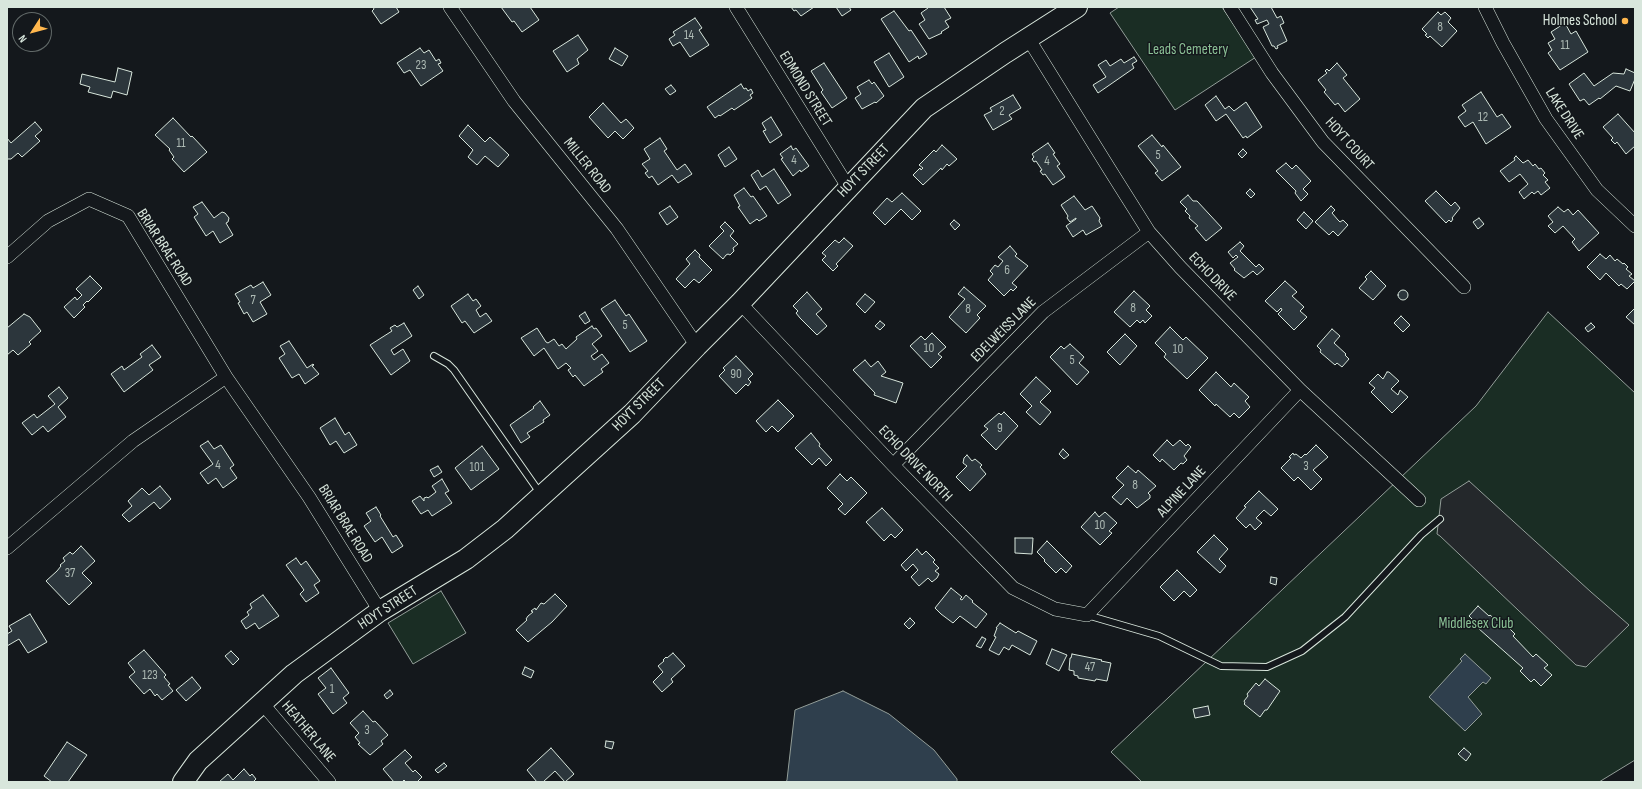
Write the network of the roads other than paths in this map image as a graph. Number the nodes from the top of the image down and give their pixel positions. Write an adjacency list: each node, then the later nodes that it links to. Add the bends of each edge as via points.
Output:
1 (450, 7): 13 (street, MILLER ROAD, via 514,101 617,229)
2 (736, 7): 7 (street, EDMOND STREET)
3 (1077, 7): 6 (main road, HOYT STREET)
4 (1230, 7): 11 (street, HOYT COURT, via 1272,73 1323,142)
5 (1485, 7): 8 (street, LAKE DRIVE, via 1546,119 1597,190)
6 (1028, 38): 7 (main road, HOYT STREET, via 924,108); 9 (street, ECHO DRIVE)
7 (848, 187): 12 (main road, HOYT STREET)
8 (1635, 226)
9 (1150, 232): 16 (street, ECHO DRIVE, via 1180,267); 17 (street, EDELWEISS LANE, via 1043,312)
10 (7, 257): 15 (street, BRIAR BRAE ROAD, via 48,221 89,199 128,216)
11 (1464, 287)
12 (740, 303): 13 (main road, HOYT STREET); 17 (street, ECHO DRIVE NORTH)
13 (697, 346): 18 (main road, HOYT STREET, via 632,414)
14 (434, 356): 18 (lane, via 454,370)
15 (226, 377): 21 (street, via 133,441); 22 (street, BRIAR BRAE ROAD, via 309,496)
16 (1300, 390): 19 (street, ECHO DRIVE); 23 (street, ALPINE LANE)
17 (894, 466): 23 (street, ECHO DRIVE NORTH, via 1013,588 1055,609)
18 (542, 496): 22 (main road, HOYT STREET, via 466,559)
19 (1419, 500)
20 (1440, 519): 23 (lane, via 1421,535 1345,617 1302,651 1267,666 1221,666 1158,636)
21 (7, 548)
22 (380, 611): 24 (main road, HOYT STREET, via 294,674)
23 (1087, 615)
24 (262, 703): 25 (main road, HOYT STREET, via 198,761); 26 (street, HEATHER LANE)
25 (183, 782)
26 (329, 782)

